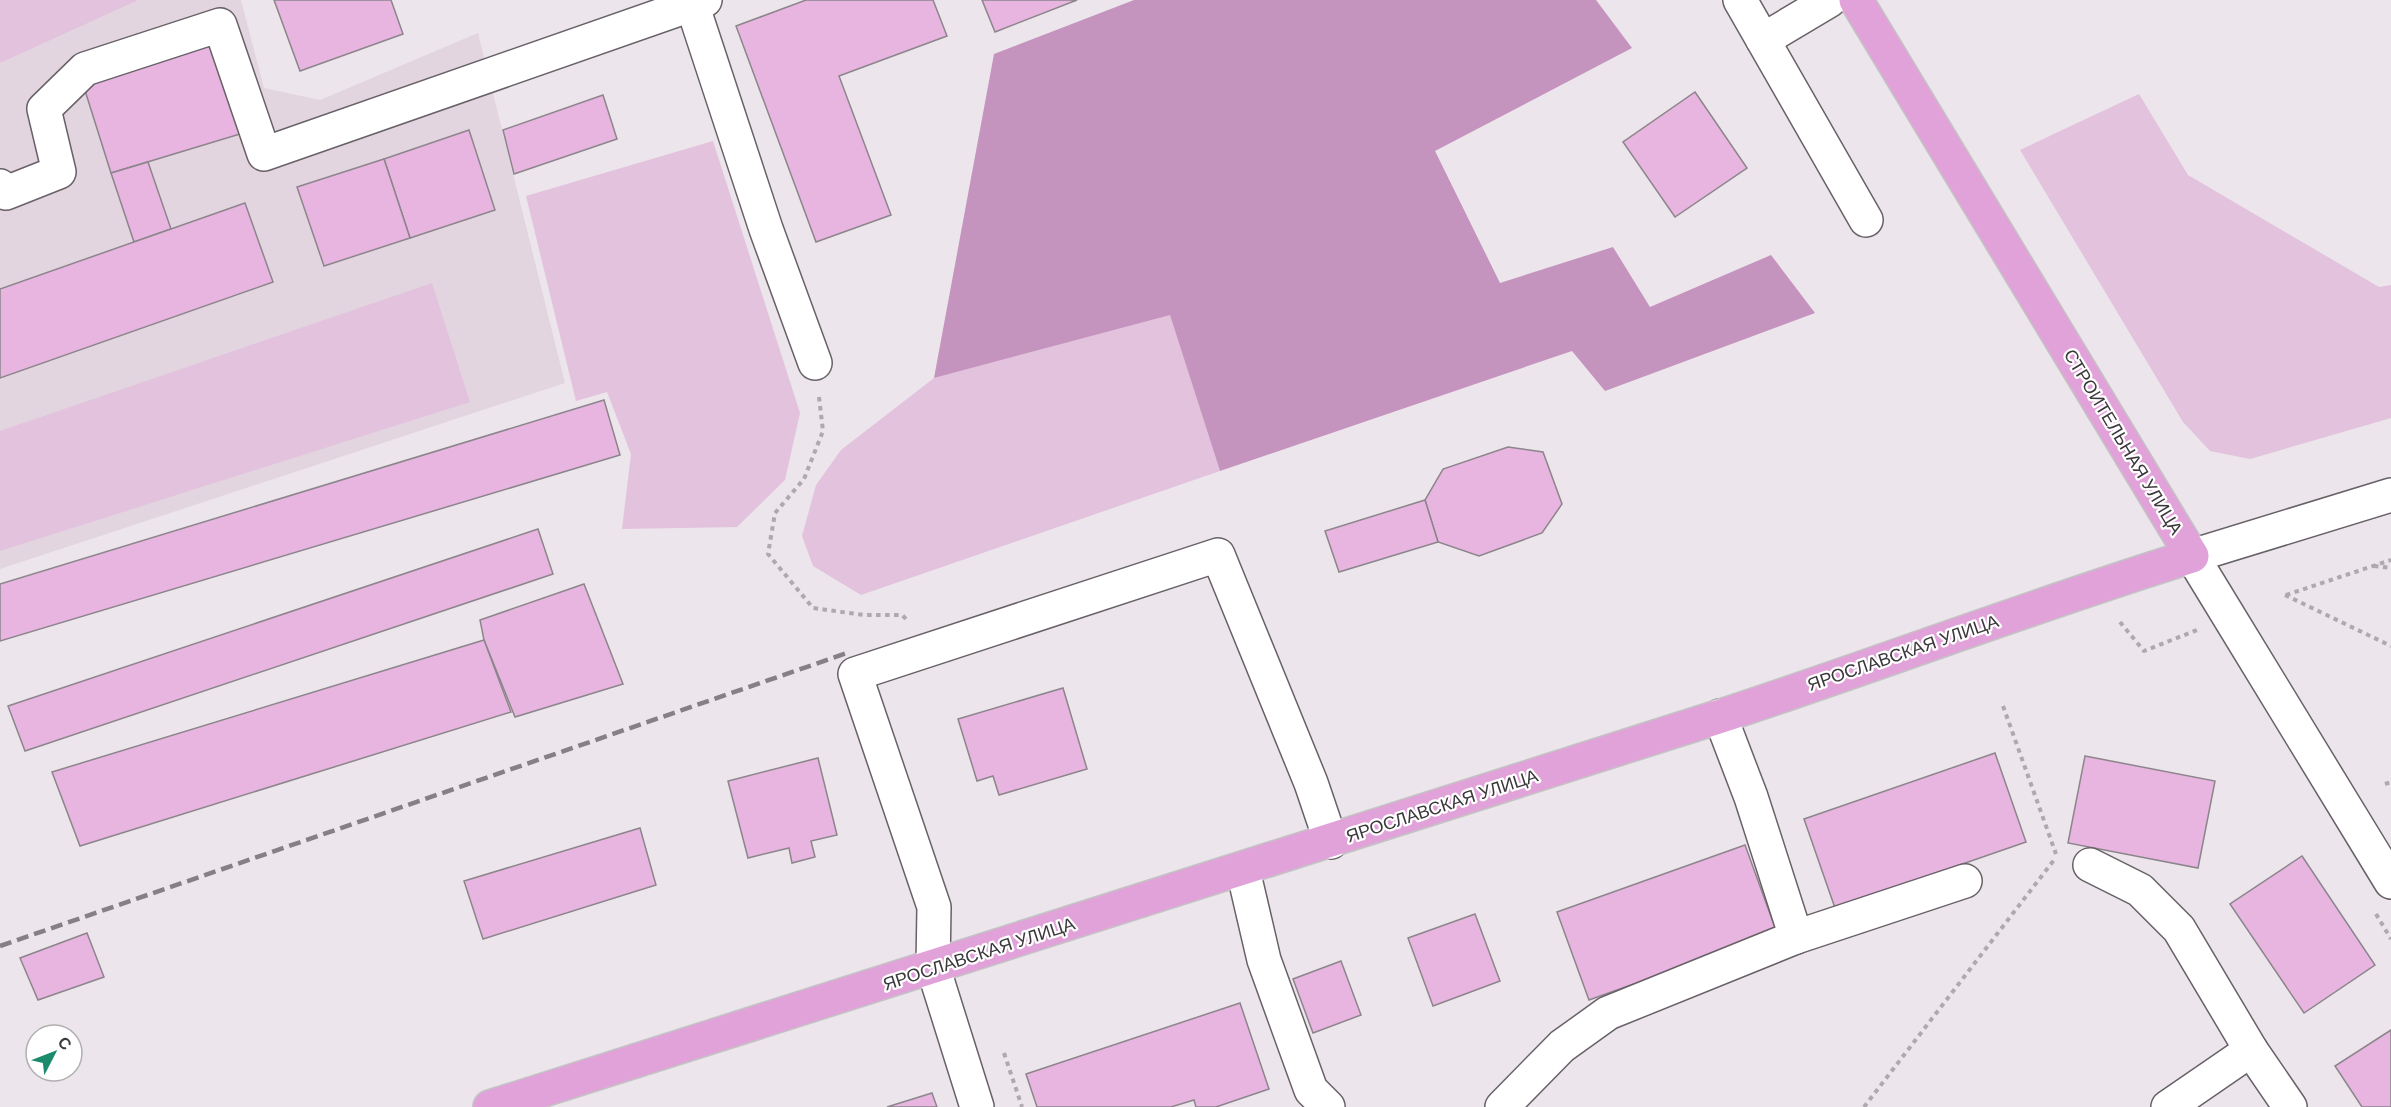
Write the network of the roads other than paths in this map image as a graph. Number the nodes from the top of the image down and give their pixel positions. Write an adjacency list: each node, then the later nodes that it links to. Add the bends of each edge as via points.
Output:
1 (1740, 0): 5 (street)
2 (1830, 0): 5 (street)
3 (1856, 0): 10 (main road, СТРОИТЕЛЬНАЯ УЛИЦА)
4 (699, 2): 6 (street, via 264,154 220,26 85,69 44,109 59,172 6,193); 8 (street, via 766,229)
5 (1763, 40): 7 (street)
6 (0, 186)
7 (1866, 220)
8 (816, 363)
9 (2391, 495): 10 (street, ЯРОСЛАВСКАЯ УЛИЦА)
10 (2192, 556): 11 (main road, ЯРОСЛАВСКАЯ УЛИЦА); 16 (street, СТРОИТЕЛЬНАЯ УЛИЦА)
11 (1720, 716): 12 (main road, ЯРОСЛАВСКАЯ УЛИЦА); 17 (street)
12 (1331, 842): 14 (main road, ЯРОСЛАВСКАЯ УЛИЦА); 18 (street, via 1311,783 1218,555 855,674 934,907)
13 (2090, 865): 19 (street, via 2140,890 2179,929)
14 (1243, 870): 18 (main road, ЯРОСЛАВСКАЯ УЛИЦА); 22 (street, via 1268,971 1311,1090)
15 (1965, 881): 17 (street)
16 (2391, 882)
17 (1797, 937): 23 (street, via 1608,1012 1562,1046)
18 (933, 967): 20 (main road, ЯРОСЛАВСКАЯ УЛИЦА); 21 (street)
19 (2251, 1050): 24 (street); 25 (street)
20 (490, 1107)
21 (976, 1107)
22 (1328, 1107)
23 (1502, 1107)
24 (2168, 1107)
25 (2290, 1107)

